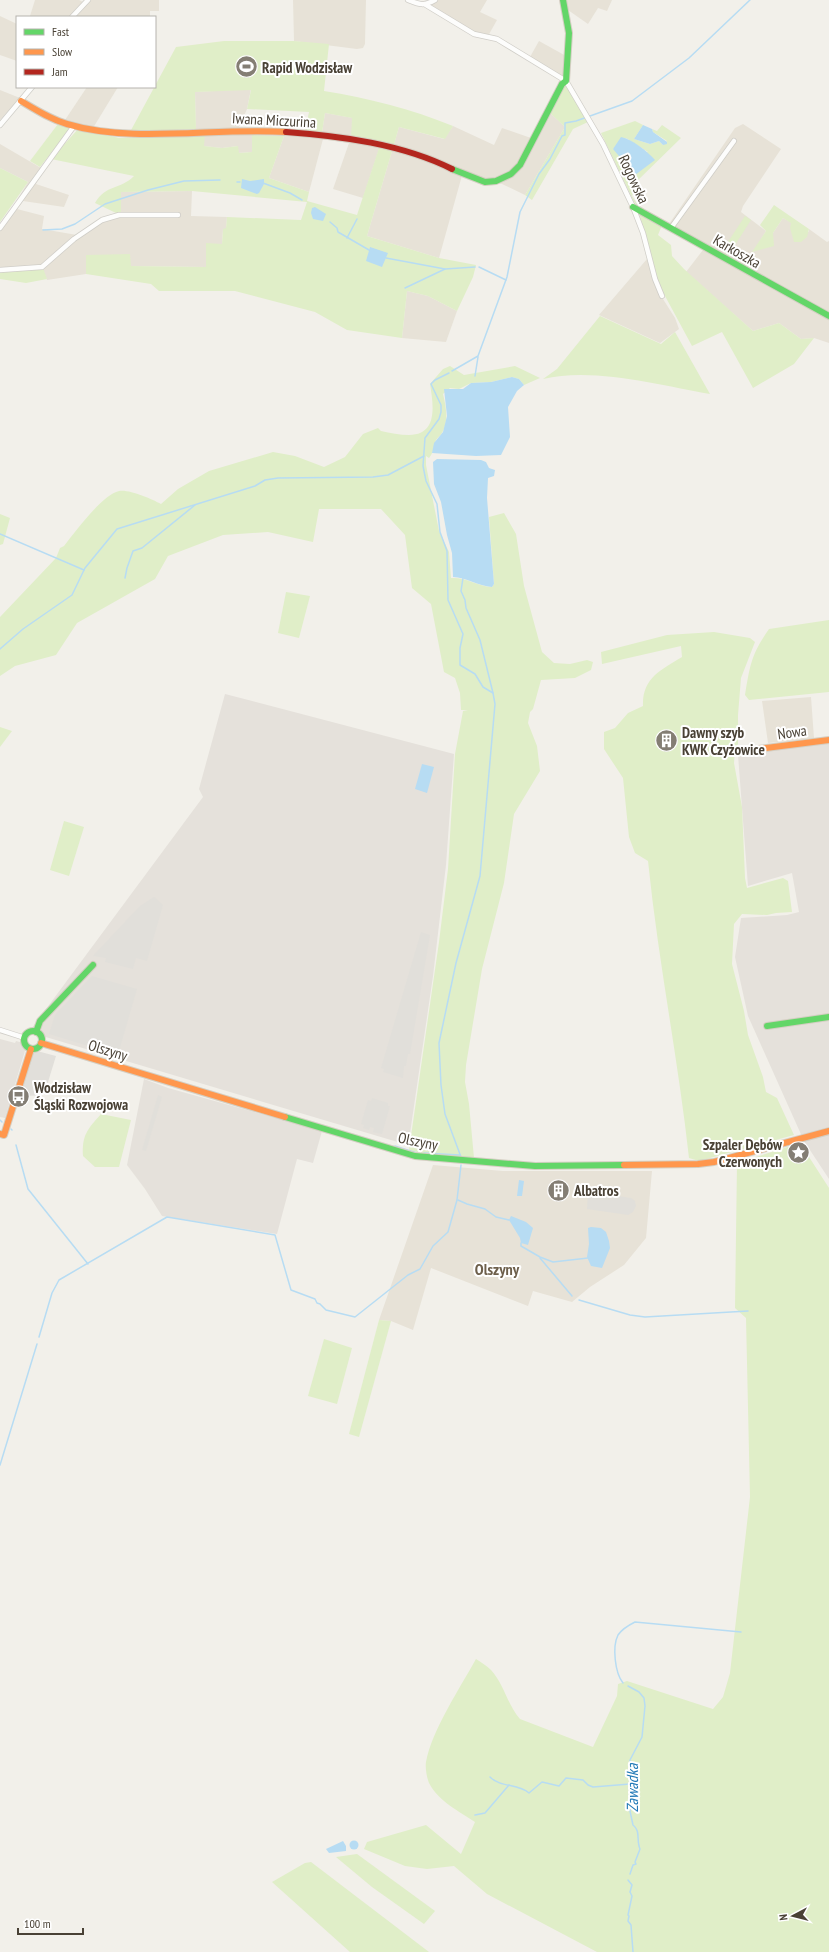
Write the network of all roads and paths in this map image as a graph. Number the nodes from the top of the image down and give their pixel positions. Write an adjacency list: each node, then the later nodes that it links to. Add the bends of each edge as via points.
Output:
1 (88, 0): 6 (street)
2 (408, 0): 5 (street, Rogowska)
3 (435, 0): 5 (street)
4 (563, 0): 7 (street, via 569,33)
5 (426, 5): 7 (street, Rogowska, via 474,34 497,39)
6 (73, 16)
7 (566, 81): 11 (street, Iwana Miczurina, via 558,91 520,165 509,175 491,182 472,177 429,158 366,143 315,135 240,131 120,134); 13 (street, Rogowska, via 586,113)
8 (31, 88): 9 (street)
9 (21, 101): 10 (street); 11 (street, Iwana Miczurina, via 39,112)
10 (0, 124)
11 (74, 126): 15 (street)
12 (734, 140): 16 (street)
13 (633, 207): 16 (street, Karkoszka); 18 (street, Rogowska)
14 (178, 215): 17 (street, via 119,215 102,220 42,266)
15 (0, 228)
16 (671, 228): 19 (street, Karkoszka)
17 (0, 270)
18 (662, 296)
19 (829, 316)
20 (829, 740): 21 (street, Nowa)
21 (735, 752)
22 (93, 965): 26 (street, via 40,1021)
23 (829, 1017): 24 (street)
24 (767, 1026)
25 (0, 1030): 27 (street)
26 (36, 1032): 27 (street, via 29,1033); 28 (street, via 41,1038)
27 (25, 1038): 29 (street)
28 (41, 1043): 29 (street, via 37,1048); 30 (street, Olszyny, via 421,1157 534,1166 698,1164)
29 (30, 1048): 31 (street, via 4,1135)
30 (829, 1131)
31 (0, 1134)

